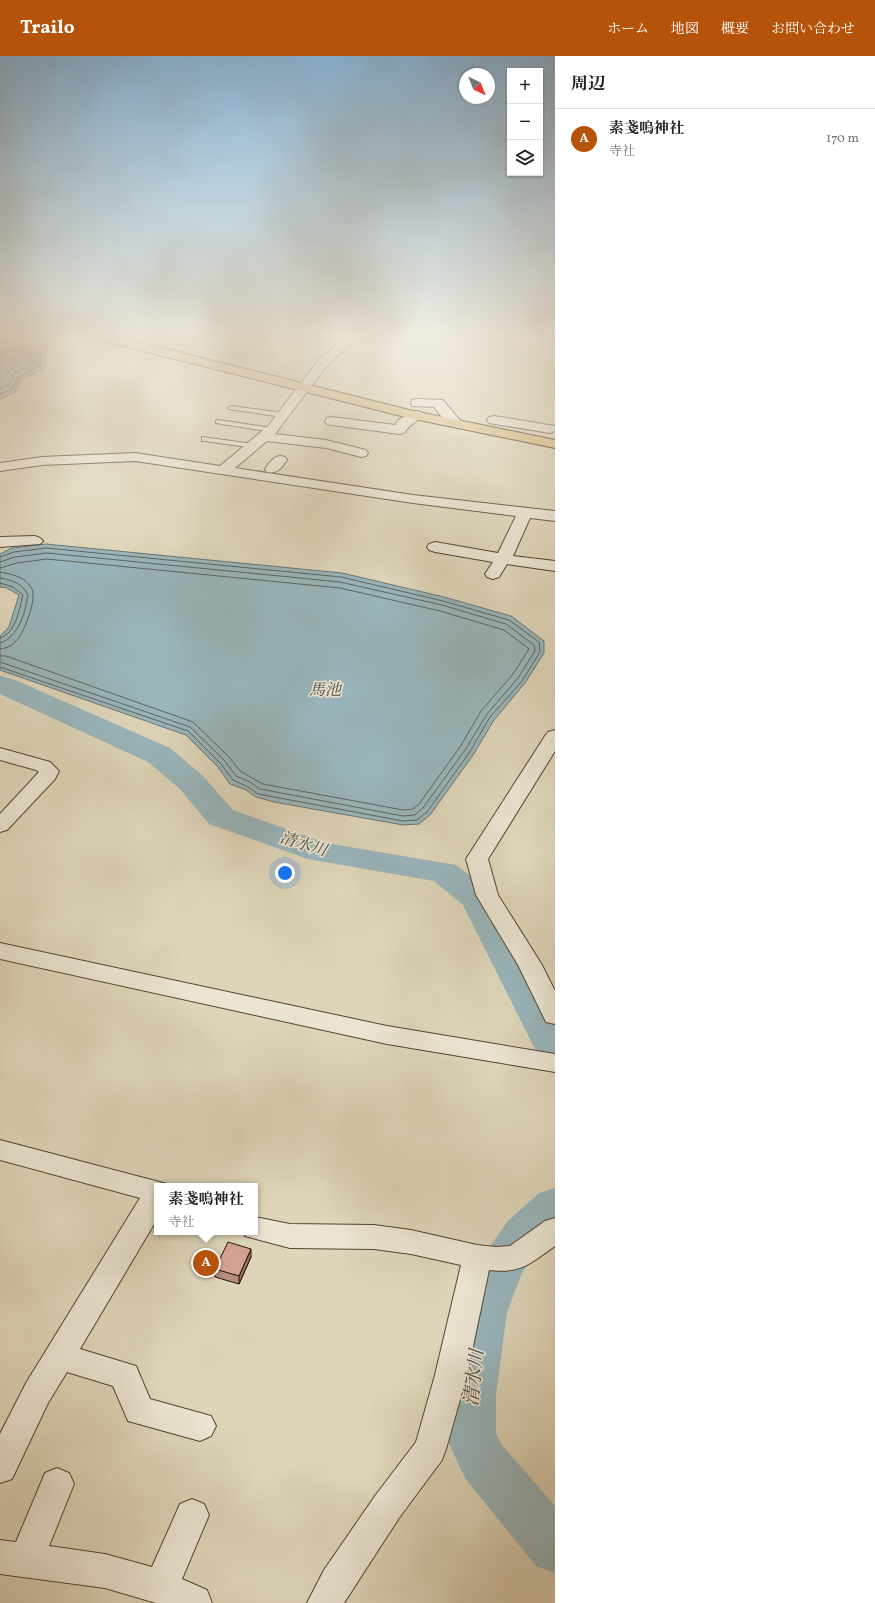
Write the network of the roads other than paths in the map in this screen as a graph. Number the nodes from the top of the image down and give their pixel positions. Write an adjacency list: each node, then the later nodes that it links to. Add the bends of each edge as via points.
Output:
1 (232, 408): 5 (lane)
2 (288, 408): 5 (street)
3 (412, 408): 4 (main road)
4 (416, 409): 6 (street, via 399,430 378,430); 9 (main road, via 456,424)
5 (283, 415): 10 (street)
6 (332, 421)
7 (218, 422): 10 (lane)
8 (550, 429): 9 (street, via 498,416)
9 (484, 430): 12 (main road)
10 (268, 433): 13 (street); 14 (street, via 350,449)
11 (205, 439): 13 (lane)
12 (555, 444)
13 (254, 446): 15 (street)
14 (360, 454)
15 (237, 459): 16 (street); 18 (street)
16 (270, 464)
17 (0, 467): 18 (street, via 42,461 135,457)
18 (223, 470): 19 (street, via 414,499)
19 (525, 512): 20 (street); 24 (street)
20 (555, 516)
21 (35, 541): 22 (street)
22 (0, 542)
23 (435, 547): 24 (street)
24 (503, 559): 25 (street); 26 (street)
25 (555, 566)
26 (493, 574)
27 (555, 736): 31 (street, via 477,859 487,895 530,965)
28 (0, 754): 29 (street, via 43,766 49,771)
29 (0, 826)
30 (0, 951): 32 (street, via 387,1035)
31 (555, 1016)
32 (555, 1063)
33 (0, 1150): 34 (street)
34 (154, 1193)
35 (154, 1199): 39 (street)
36 (258, 1229): 38 (street, via 290,1236 374,1237)
37 (555, 1229): 38 (street, via 549,1235)
38 (496, 1258): 47 (street, via 451,1375 430,1449 387,1507 336,1582)
39 (60, 1356): 40 (street, via 125,1376 139,1411); 41 (street, via 37,1394)
40 (200, 1426)
41 (0, 1468)
42 (57, 1484): 44 (street)
43 (192, 1515): 45 (street)
44 (7, 1560): 45 (street, via 105,1571)
45 (161, 1587): 46 (street)
46 (194, 1603)
47 (325, 1603)

